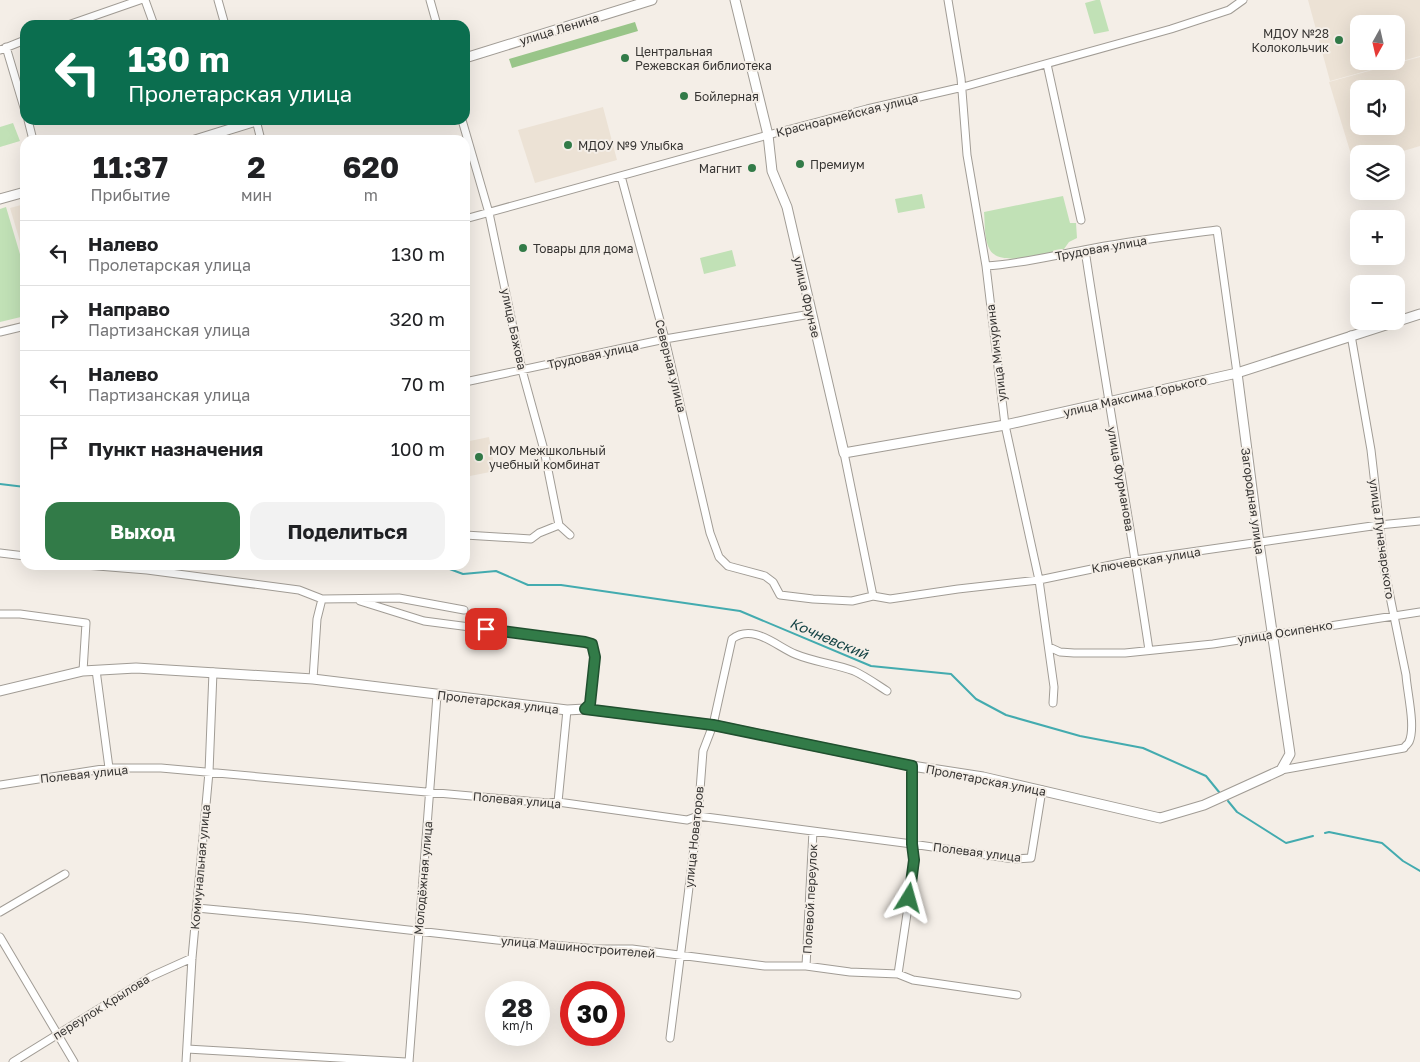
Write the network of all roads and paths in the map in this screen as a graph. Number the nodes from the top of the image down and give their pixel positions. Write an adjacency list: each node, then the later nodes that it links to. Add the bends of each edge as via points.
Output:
1 (140, 0): 9 (street)
2 (145, 0): 10 (street)
3 (218, 0): 11 (street)
4 (430, 0): 12 (street)
5 (652, 0): 15 (street, улица Ленина)
6 (735, 0): 21 (street, улица Фрунзе)
7 (948, 0): 17 (street, улица Мичурина)
8 (1243, 0): 16 (street, Красноармейская улица, via 1229,10 1171,29)
9 (82, 20)
10 (152, 20)
11 (224, 20)
12 (436, 20)
13 (20, 42): 14 (street)
14 (3, 48): 18 (street)
15 (470, 56)
16 (1047, 64): 17 (street, Красноармейская улица); 28 (street)
17 (963, 87): 21 (street, Красноармейская улица); 31 (street, улица Мичурина, via 967,155)
18 (20, 97)
19 (242, 125): 20 (street)
20 (211, 135)
21 (768, 135): 23 (street, Красноармейская улица); 32 (street, улица Фрунзе, via 772,171 787,207)
22 (470, 148): 26 (street, улица Бажова)
23 (621, 176): 26 (street, Красноармейская улица); 37 (street, Северная улица)
24 (20, 193): 25 (street)
25 (0, 199)
26 (489, 213): 27 (street, Красноармейская улица); 38 (street, улица Бажова)
27 (470, 218)
28 (1081, 220)
29 (1217, 230): 30 (street, Трудовая улица); 39 (street, Загородная улица)
30 (1085, 250): 31 (street, Трудовая улица); 41 (street, улица Фурманова)
31 (986, 266): 42 (street, улица Мичурина)
32 (811, 314): 37 (street, Трудовая улица); 43 (street, улица Фрунзе)
33 (1420, 314): 36 (street, улица Максима Горького)
34 (20, 327): 35 (street)
35 (0, 332)
36 (1352, 336): 39 (street, улица Максима Горького); 46 (street, улица Луначарского, via 1371,450)
37 (664, 339): 38 (street, Трудовая улица); 52 (street, Северная улица, via 710,532)
38 (522, 370): 40 (street, Трудовая улица); 45 (street, улица Бажова, via 544,450)
39 (1237, 373): 41 (street, улица Максима Горького); 49 (street, Загородная улица)
40 (470, 381)
41 (1108, 402): 42 (street, улица Максима Горького); 53 (street, улица Фурманова)
42 (1005, 425): 43 (street, улица Максима Горького); 55 (street, улица Мичурина)
43 (844, 453): 56 (street, улица Фрунзе)
44 (1420, 521): 46 (street, Ключевская улица)
45 (559, 525): 47 (street, via 531,539); 48 (street)
46 (1379, 525): 49 (street, Ключевская улица); 62 (street, улица Луначарского)
47 (470, 535)
48 (570, 535)
49 (1259, 543): 53 (street, Ключевская улица); 63 (street, Загородная улица)
50 (0, 552): 51 (street)
51 (20, 555)
52 (719, 557): 56 (street, Ключевская улица, via 728,566 765,576 773,582 780,595 852,601)
53 (1135, 560): 55 (street, Ключевская улица); 65 (street, улица Фурманова)
54 (161, 570): 57 (street, via 299,590)
55 (1040, 580): 56 (street, Ключевская улица, via 890,599); 64 (street, улица Мичурина)
56 (873, 596)
57 (322, 599): 58 (street); 69 (street, via 317,619)
58 (354, 599): 59 (street, via 399,598); 74 (street, via 424,621 592,644 595,657 590,704)
59 (464, 610)
60 (1420, 612): 62 (street, улица Осипенко)
61 (0, 614): 67 (street, via 86,622)
62 (1393, 615): 63 (street, улица Осипенко); 79 (street, улица Луначарского, via 1412,720 1409,743 1404,748)
63 (1272, 634): 65 (street, улица Осипенко); 79 (street, Загородная улица, via 1290,754)
64 (1049, 646): 65 (street, улица Осипенко, via 1060,652 1074,653); 73 (street, улица Мичурина)
65 (1149, 650)
66 (96, 670): 67 (street, Пролетарская улица); 68 (street, Пролетарская улица, via 136,668); 78 (street)
67 (83, 671): 70 (street, Пролетарская улица)
68 (213, 672): 69 (street, Пролетарская улица); 80 (street, Коммунальная улица)
69 (313, 679): 72 (street, Пролетарская улица)
70 (0, 691)
71 (887, 691): 76 (street, улица Новаторов, via 857,672 795,654 768,638 738,634 732,638)
72 (437, 694): 75 (street, Пролетарская улица); 83 (street, Молодёжная улица)
73 (1053, 703)
74 (585, 709): 75 (street, Пролетарская улица); 76 (street, Пролетарская улица)
75 (567, 710): 84 (street)
76 (713, 725): 77 (street, Пролетарская улица); 85 (street, улица Новаторов, via 703,751)
77 (912, 766): 82 (street, Пролетарская улица); 87 (street)
78 (109, 768): 80 (street, Полевая улица); 81 (street, Полевая улица)
79 (1281, 770): 82 (street, Пролетарская улица, via 1197,808 1160,818)
80 (209, 772): 83 (street, Полевая улица); 89 (street, Коммунальная улица)
81 (0, 785)
82 (1042, 790): 87 (street, Полевая улица, via 1031,858 1014,859)
83 (431, 792): 84 (street, Полевая улица, via 548,804); 91 (street, Молодёжная улица)
84 (558, 802): 85 (street, Полевая улица, via 687,820)
85 (698, 816): 86 (street, Полевая улица); 93 (street, улица Новаторов)
86 (813, 831): 87 (street, Полевая улица); 95 (street, Полевой переулок)
87 (912, 844): 96 (street, via 914,860)
88 (65, 874): 90 (street)
89 (197, 908): 91 (street, улица Машиностроителей); 94 (street, Коммунальная улица)
90 (0, 912)
91 (418, 931): 93 (street, улица Машиностроителей); 105 (street, Молодёжная улица)
92 (0, 937): 98 (street)
93 (680, 956): 95 (street, улица Машиностроителей, via 764,966); 99 (street, улица Новаторов)
94 (192, 958): 98 (street, переулок Крылова, via 152,976); 100 (street, Коммунальная улица)
95 (806, 966): 96 (street, улица Машиностроителей)
96 (898, 974): 97 (street, улица Машиностроителей, via 913,980)
97 (1017, 995)
98 (58, 1034): 102 (street, переулок Крылова); 103 (street)
99 (670, 1038)
100 (187, 1049): 101 (street); 104 (street, Коммунальная улица)
101 (286, 1059): 105 (street)
102 (13, 1062)
103 (74, 1062)
104 (186, 1062)
105 (407, 1062)

